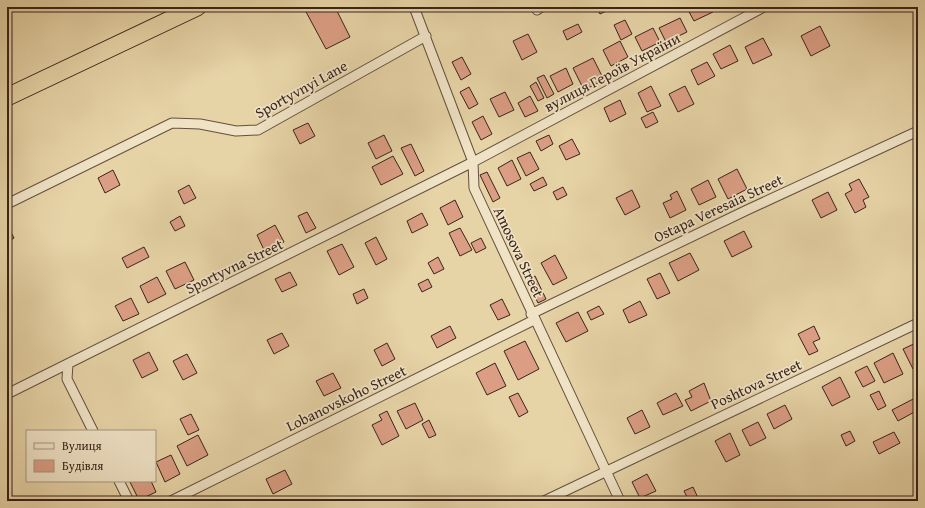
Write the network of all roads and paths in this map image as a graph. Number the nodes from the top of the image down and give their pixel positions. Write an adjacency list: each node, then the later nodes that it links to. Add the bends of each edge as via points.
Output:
1 (197, 7): 5 (highway)
2 (414, 7): 4 (street, Amosova Street)
3 (764, 7): 7 (street, вулиця Героїв України)
4 (426, 36): 7 (street, Amosova Street); 8 (street, Sportyvnyi Lane, via 258,130 236,131 200,124 172,123)
5 (7, 97)
6 (918, 131): 9 (street, Ostapa Veresaia Street, via 746,210)
7 (474, 162): 9 (street, Amosova Street, via 474,188); 11 (street, Sportyvna Street)
8 (7, 204)
9 (533, 317): 14 (street, Amosova Street); 17 (street, Lobanovskoho Street)
10 (918, 323): 14 (street, Poshtova Street)
11 (68, 364): 12 (street, Sportyvna Street); 13 (street, via 67,379)
12 (7, 394)
13 (92, 430)
14 (606, 470): 18 (street, Poshtova Street); 19 (street, Amosova Street)
15 (120, 482): 16 (street)
16 (129, 501)
17 (171, 501)
18 (544, 501)
19 (620, 501)

